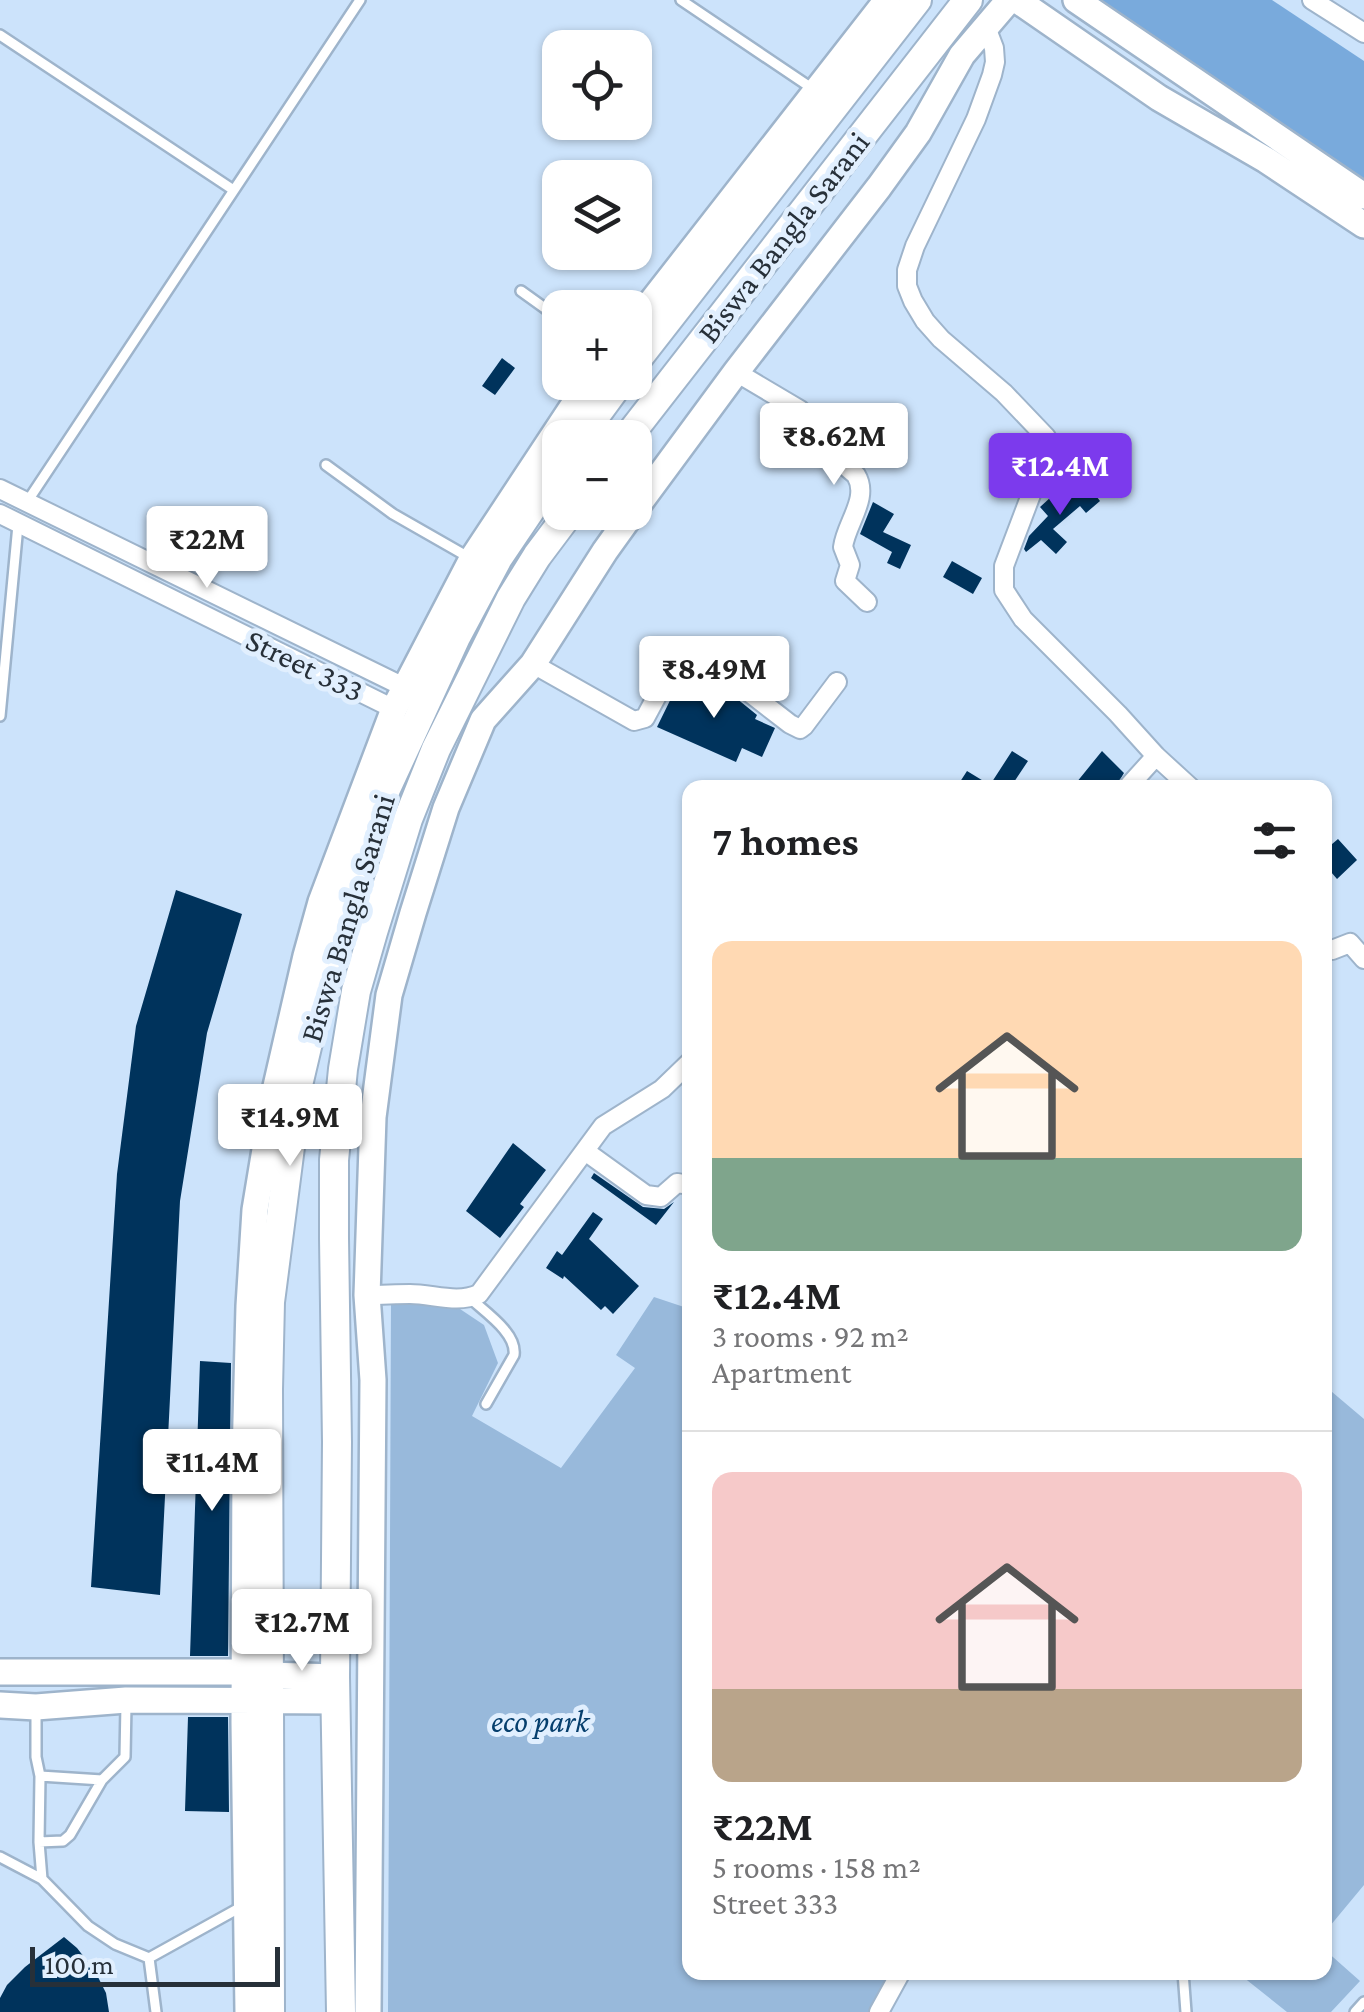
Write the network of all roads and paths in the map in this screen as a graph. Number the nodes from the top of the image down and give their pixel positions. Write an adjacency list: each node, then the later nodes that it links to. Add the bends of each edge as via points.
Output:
1 (360, 0): 15 (lane)
2 (681, 0): 14 (lane)
3 (968, 0): 12 (main road, Biswa Bangla Sarani)
4 (1009, 0): 9 (street)
5 (1017, 0): 17 (street, via 1158,98)
6 (1076, 0): 16 (street)
7 (1312, 0): 10 (street)
8 (899, 4): 14 (street); 21 (main road, Biswa Bangla Sarani)
9 (986, 28): 13 (street); 40 (street, via 996,62 976,120 915,246 907,286 941,339 1050,446 1004,566 1004,590 1023,619)
10 (1364, 33)
11 (0, 36): 15 (lane)
12 (939, 36): 13 (street); 24 (main road, Biswa Bangla Sarani)
13 (962, 56): 22 (street, via 908,146)
14 (817, 91): 19 (street)
15 (232, 190): 29 (lane)
16 (1364, 196)
17 (1364, 225)
18 (521, 291): 20 (lane)
19 (652, 301)
20 (542, 307)
21 (652, 339)
22 (736, 372): 26 (street); 35 (street, via 800,410 816,441 860,481 842,547 850,565 845,581)
23 (577, 400): 34 (street)
24 (641, 420)
25 (326, 466): 34 (lane)
26 (652, 486)
27 (0, 489): 29 (street, Street 333)
28 (542, 493): 53 (main road, Biswa Bangla Sarani, via 456,637 386,789 318,1000 298,1085 270,1302)
29 (26, 502): 38 (street, Street 333)
30 (0, 514): 31 (street, Street 333)
31 (18, 523): 38 (street, Street 333); 39 (lane)
32 (556, 530): 54 (main road, Biswa Bangla Sarani, via 511,598 436,750 356,991 334,1160)
33 (620, 530): 36 (street)
34 (472, 560): 38 (street)
35 (867, 602)
36 (534, 664): 37 (street, via 634,720 645,718 679,663 741,686 800,729); 49 (street, via 483,720 472,744 389,995 372,1117)
37 (837, 682)
38 (399, 698): 53 (street, via 321,902 274,1094 258,1191 245,1458)
39 (0, 716)
40 (1156, 756): 41 (street); 42 (street)
41 (1134, 780)
42 (1182, 780)
43 (1357, 938): 44 (street); 45 (street)
44 (1332, 950)
45 (1364, 959)
46 (682, 1070): 47 (street, via 604,1126)
47 (585, 1151): 48 (street, via 646,1195 661,1197); 50 (street)
48 (682, 1184)
49 (367, 1295): 50 (street); 72 (street, via 374,1380)
50 (470, 1298): 51 (lane, via 516,1348)
51 (486, 1404)
52 (0, 1672): 53 (street)
53 (257, 1687): 54 (street); 55 (street); 63 (street); 70 (main road, Biswa Bangla Sarani)
54 (335, 1689): 71 (main road, Biswa Bangla Sarani)
55 (126, 1700): 57 (street); 59 (lane, via 125,1758)
56 (0, 1706): 57 (street)
57 (36, 1707): 58 (lane)
58 (40, 1776): 59 (lane); 60 (lane)
59 (102, 1780): 60 (lane, via 70,1835)
60 (39, 1842): 62 (lane)
61 (0, 1857): 62 (lane)
62 (42, 1879): 64 (lane, via 88,1926)
63 (248, 1903): 64 (lane); 69 (street)
64 (150, 1958): 68 (lane)
65 (897, 1980): 73 (street)
66 (1184, 1980): 74 (lane)
67 (1364, 2002): 75 (lane)
68 (156, 2012)
69 (248, 2012)
70 (270, 2012)
71 (341, 2012)
72 (368, 2012)
73 (879, 2012)
74 (1186, 2012)
75 (1355, 2012)

